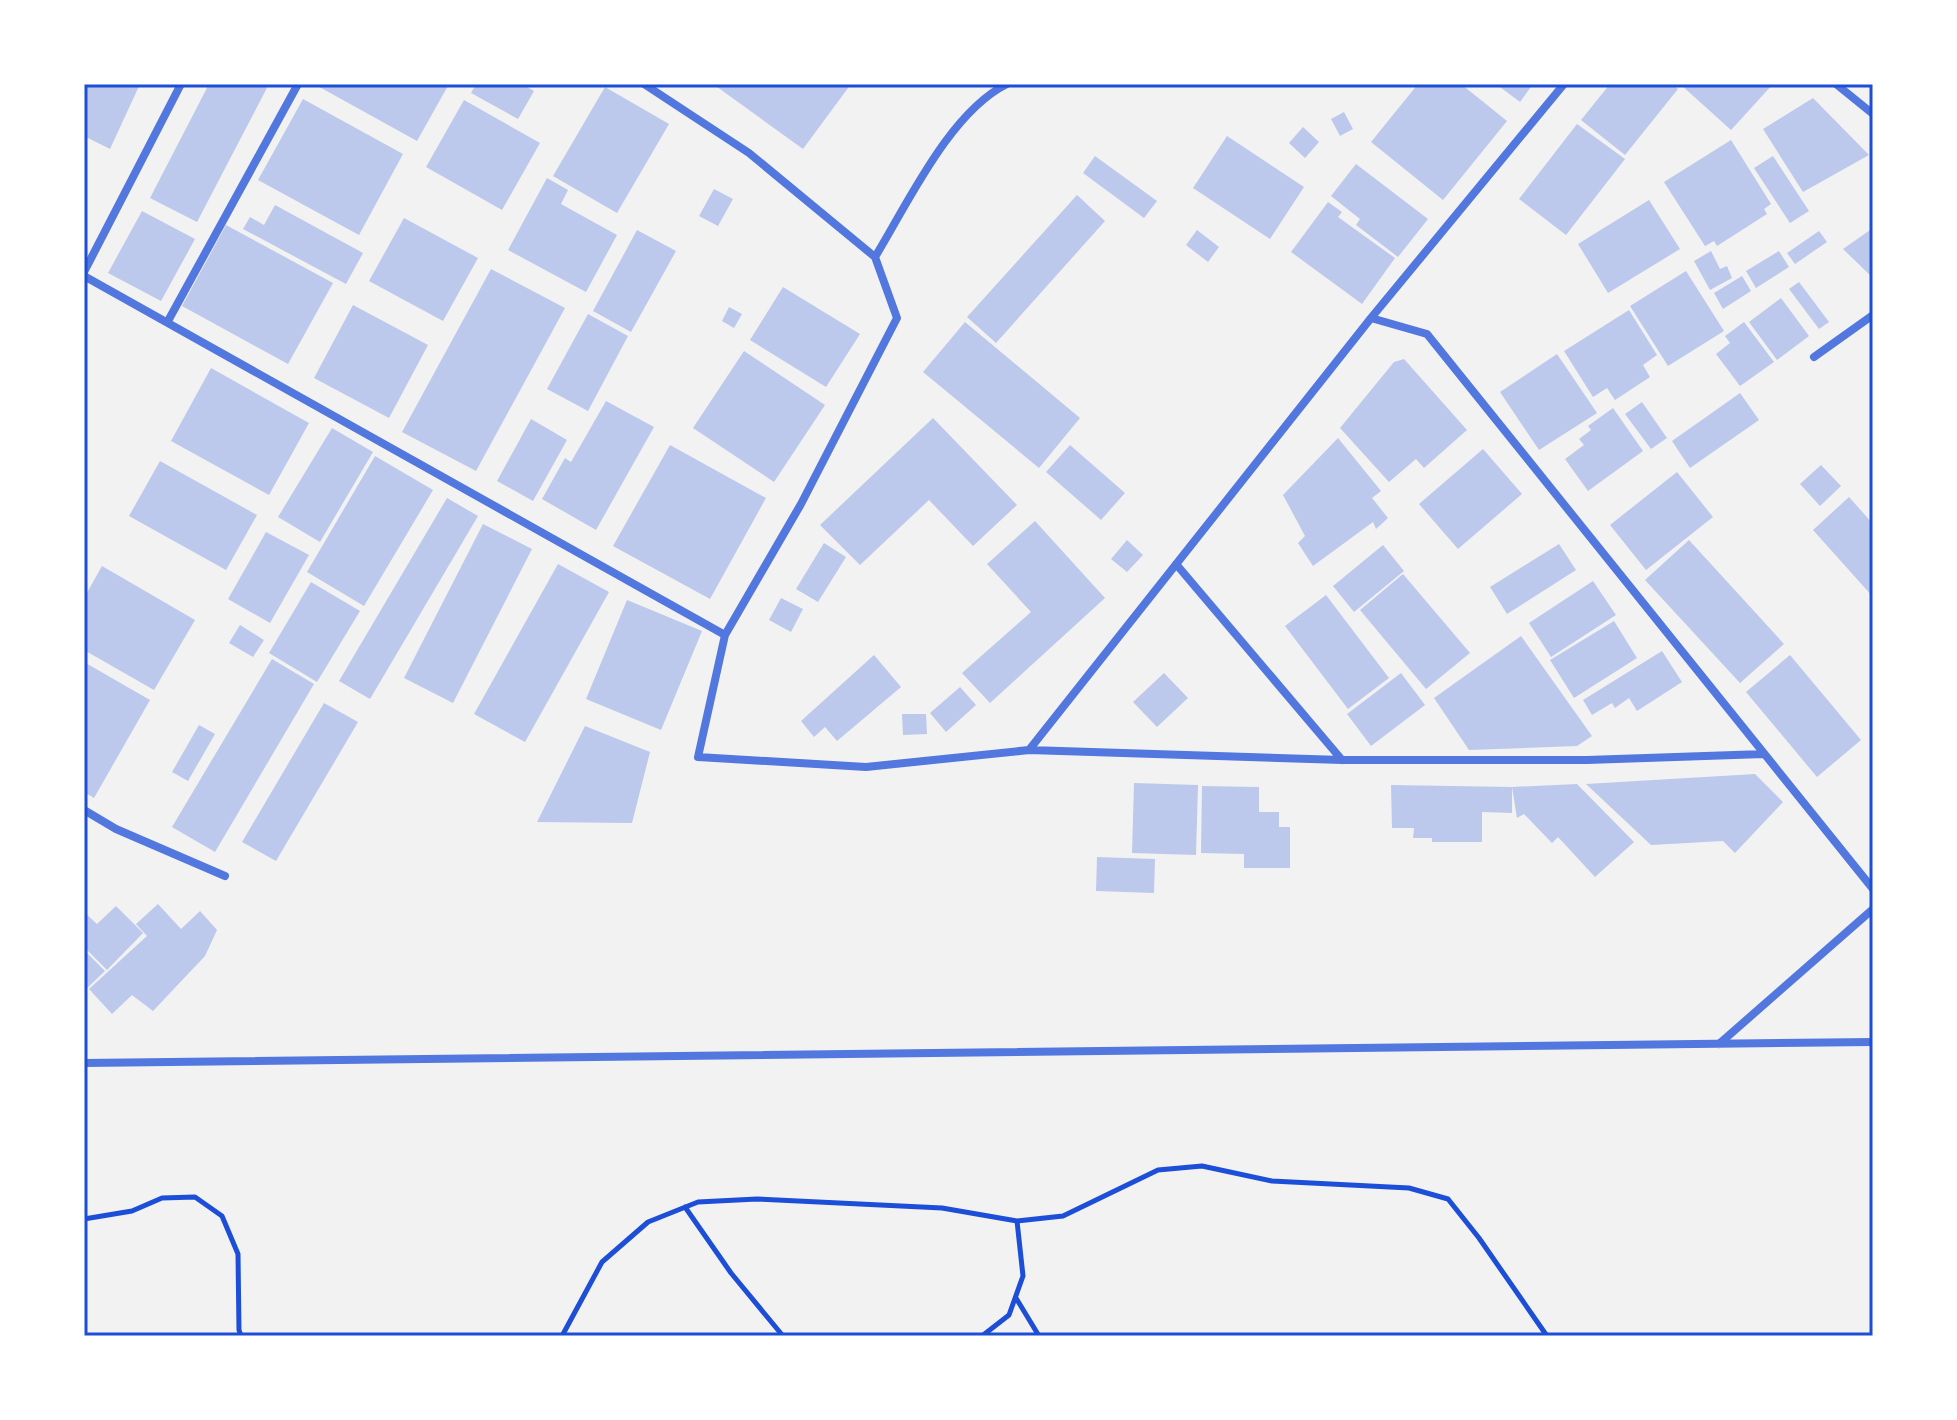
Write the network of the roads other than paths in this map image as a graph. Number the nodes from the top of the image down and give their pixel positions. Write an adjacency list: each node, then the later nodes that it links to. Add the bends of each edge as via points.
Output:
1 (181, 84): 9 (street)
2 (298, 84): 12 (street)
3 (644, 84): 8 (street, via 749,153)
4 (1007, 84): 8 (street, via 950,133)
5 (1564, 84): 11 (street)
6 (1836, 84): 7 (street)
7 (1873, 114)
8 (875, 257): 15 (street, via 897,318 801,504)
9 (84, 274): 12 (street)
10 (1873, 315): 13 (street)
11 (1371, 318): 14 (street); 17 (street, via 1427,334)
12 (168, 321): 15 (street)
13 (1814, 357)
14 (1176, 564): 16 (street); 18 (street)
15 (725, 635): 16 (street, via 698,757 866,767)
16 (1029, 750): 18 (street)
17 (1764, 754): 18 (street); 21 (street)
18 (1342, 760)
19 (84, 810): 20 (street)
20 (225, 876)
21 (1873, 889)
22 (1873, 909): 24 (street)
23 (1873, 1042): 24 (street)
24 (1718, 1044): 25 (street)
25 (84, 1063)

